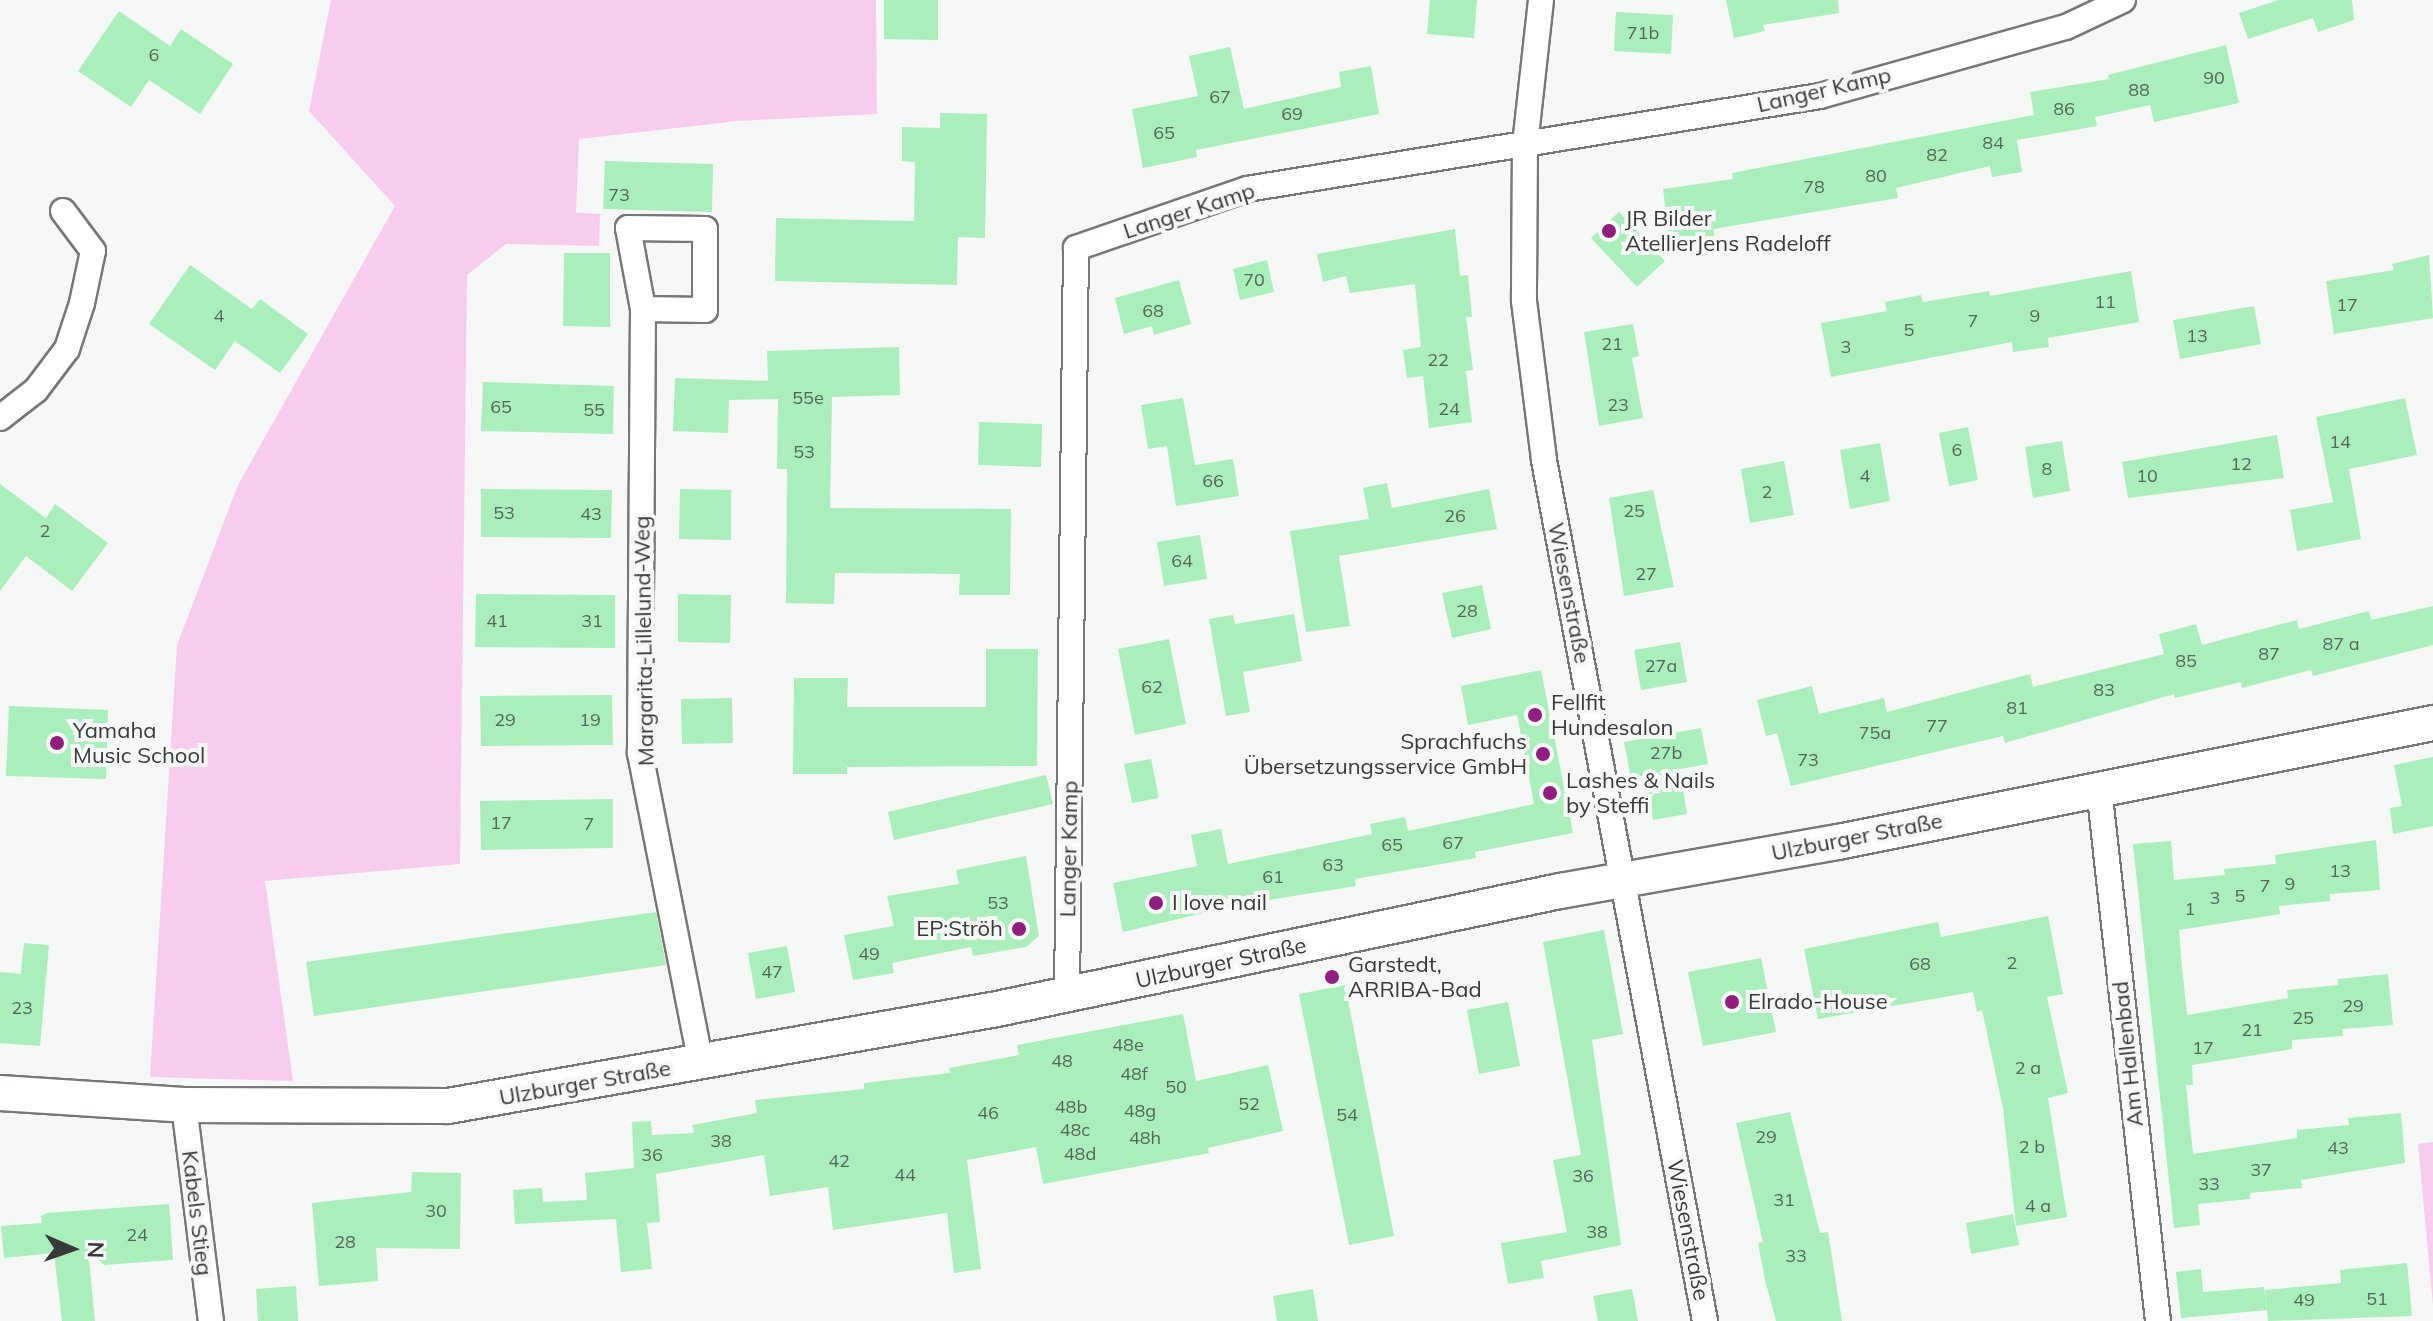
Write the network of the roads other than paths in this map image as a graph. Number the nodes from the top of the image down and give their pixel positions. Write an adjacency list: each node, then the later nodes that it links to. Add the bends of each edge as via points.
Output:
1 (1541, 0): 3 (street, Wiesenstraße)
2 (2123, 0): 3 (street, Langer Kamp, via 2066,27 1820,96)
3 (1525, 145): 9 (street, Wiesenstraße, via 1524,301 1544,460); 10 (street, Langer Kamp, via 1247,189 1076,248)
4 (63, 211): 6 (street, via 93,251 82,303 67,349 36,390)
5 (643, 309): 5 (street, Margarita-Lillelund-Weg, via 705,310 705,229 628,228); 11 (street, Margarita-Lillelund-Weg, via 640,753)
6 (0, 418)
7 (2433, 723): 8 (main road, Ulzburger Straße)
8 (2099, 788): 9 (main road, Ulzburger Straße, via 1838,842); 16 (street, Am Hallenbad)
9 (1623, 879): 10 (main road, Ulzburger Straße); 15 (street, Wiesenstraße)
10 (1067, 994): 11 (main road, Ulzburger Straße)
11 (701, 1064): 13 (main road, Ulzburger Straße, via 448,1106)
12 (0, 1093): 13 (main road, Ulzburger Straße)
13 (184, 1105): 14 (street, Kabels Stieg)
14 (211, 1321)
15 (1705, 1321)
16 (2158, 1321)

